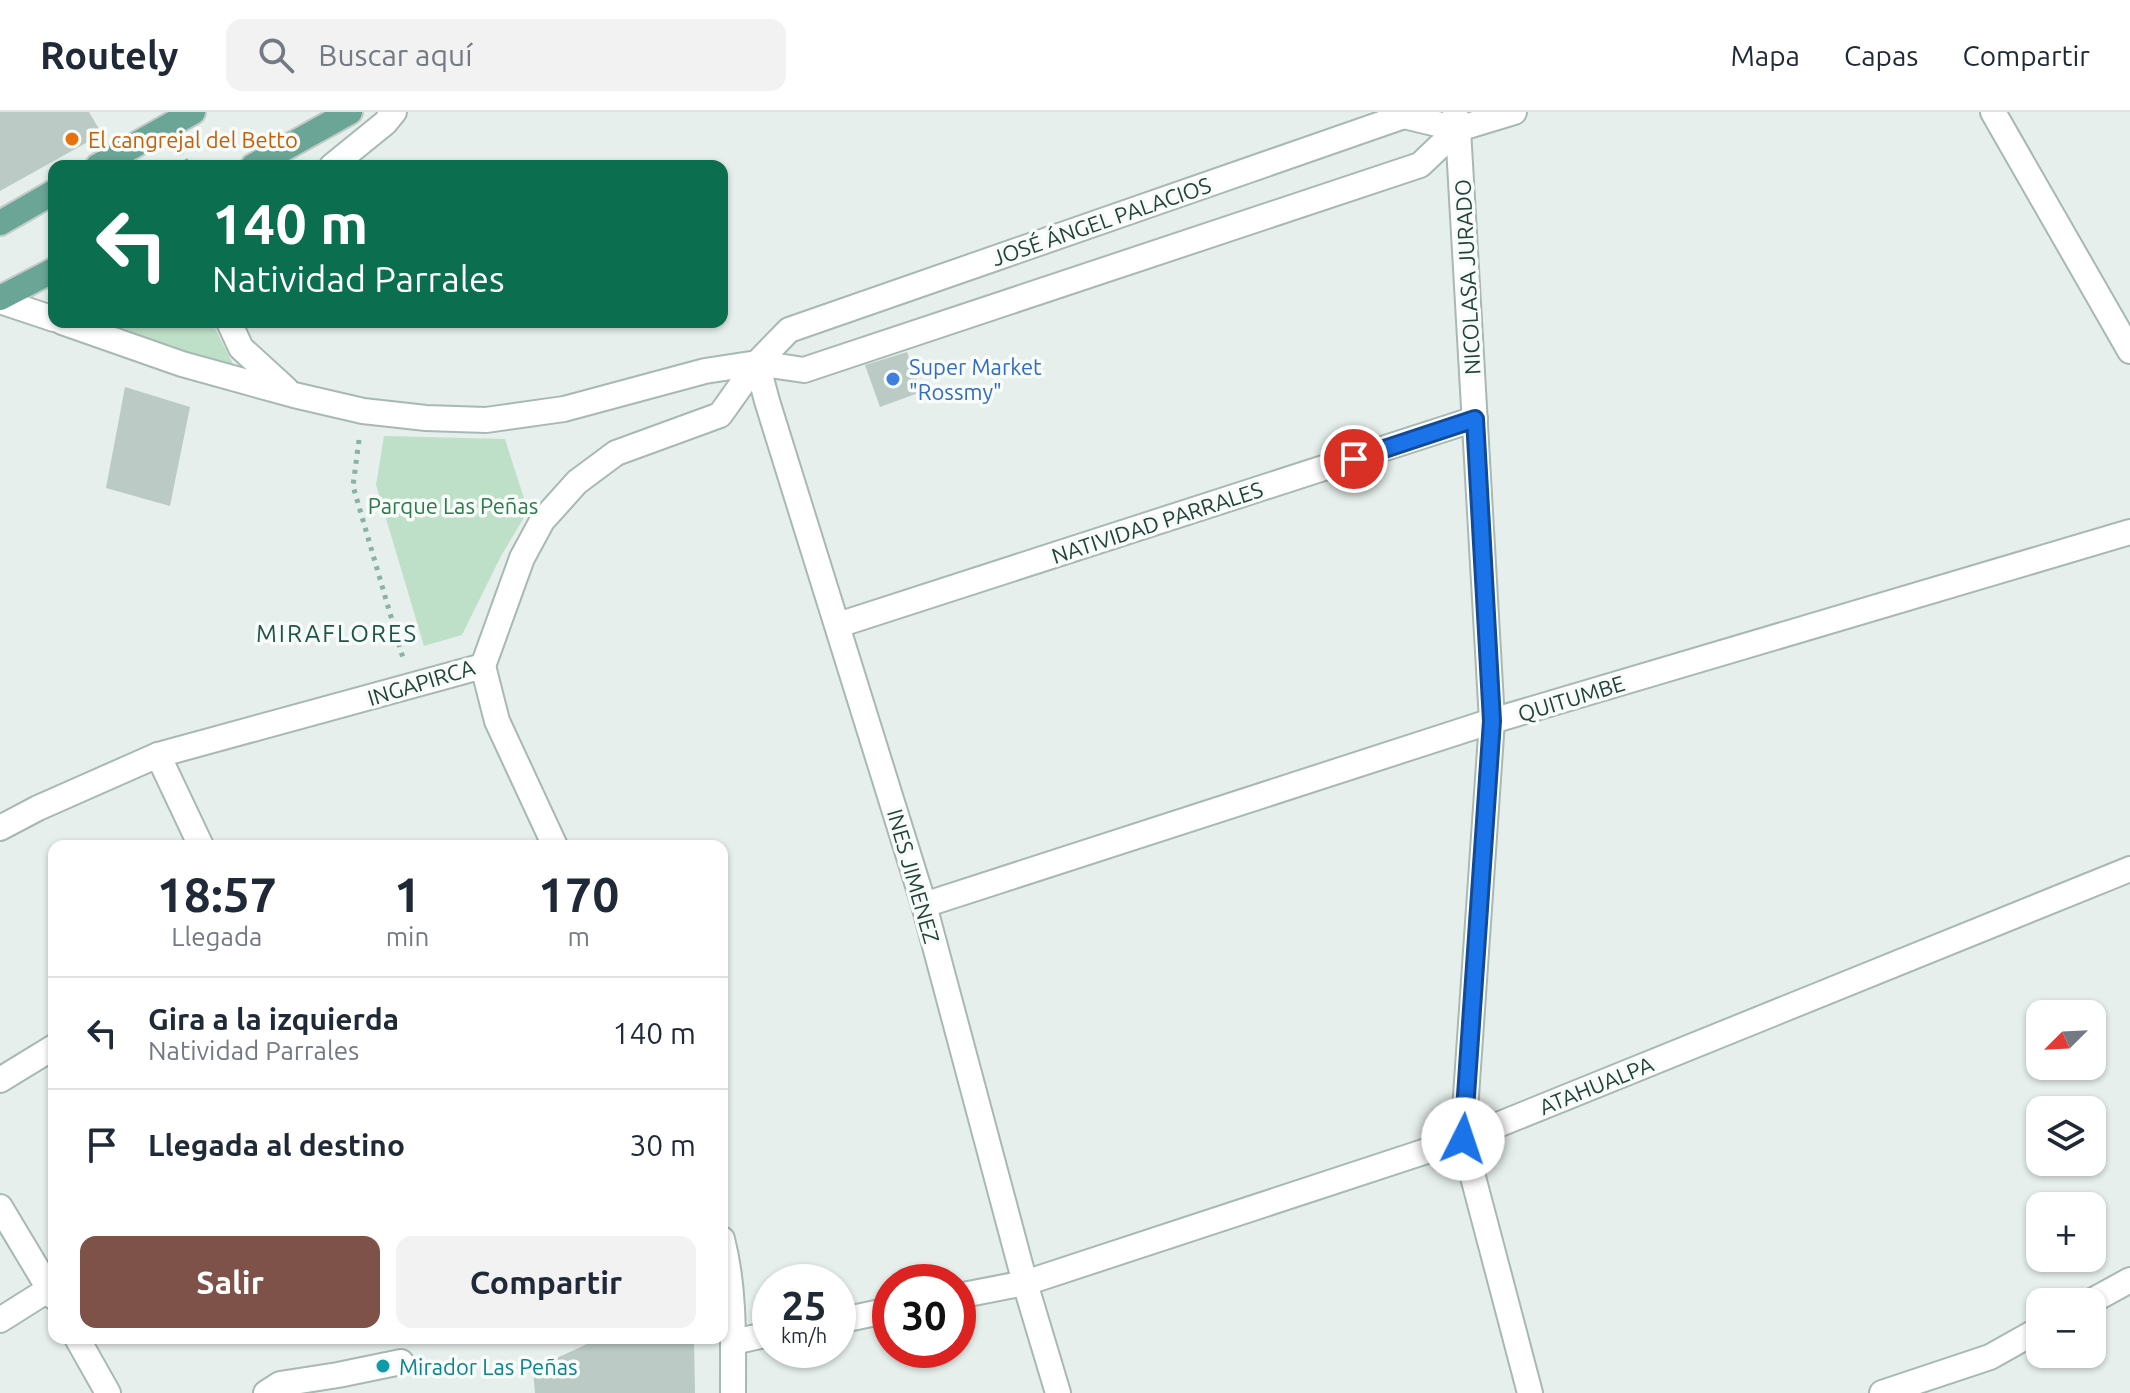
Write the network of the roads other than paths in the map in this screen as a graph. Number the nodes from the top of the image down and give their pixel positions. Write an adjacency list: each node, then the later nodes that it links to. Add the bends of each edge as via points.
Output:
1 (193, 112): 7 (main road)
2 (350, 112): 8 (main road)
3 (394, 112): 9 (street)
4 (1514, 112): 6 (street)
5 (1993, 112): 17 (street)
6 (1456, 120): 18 (street, JOSÉ ÁNGEL PALACIOS, via 1404,116 789,330); 18 (street, via 1420,165 804,370); 20 (street, NICOLASA JURADO)
7 (109, 160)
8 (264, 160)
9 (339, 160)
10 (48, 195): 11 (main road)
11 (0, 223)
12 (48, 273): 13 (main road)
13 (0, 300): 14 (street)
14 (48, 317)
15 (79, 328): 19 (street)
16 (232, 328): 19 (street, via 241,348)
17 (2130, 351)
18 (757, 363): 19 (street, via 705,371 564,409 486,420 363,411); 22 (street, INES JIMENEZ); 23 (street, INGAPIRCA, via 720,415 616,453 577,482 542,521 522,558)
19 (294, 395)
20 (1475, 419): 22 (street, NATIVIDAD PARRALES); 24 (street, NICOLASA JURADO)
21 (2130, 532): 24 (street, QUITUMBE)
22 (838, 625): 30 (street, INES JIMENEZ)
23 (483, 666): 25 (street, INGAPIRCA); 28 (street, via 497,721)
24 (1492, 721): 30 (street, QUITUMBE); 33 (street, NICOLASA JURADO)
25 (158, 755): 26 (street, INGAPIRCA); 27 (street)
26 (0, 828)
27 (198, 840)
28 (552, 840)
29 (2130, 869): 33 (street, ATAHUALPA)
30 (924, 905): 37 (street, INES JIMENEZ)
31 (48, 1051): 32 (street)
32 (0, 1080)
33 (1463, 1139): 37 (street, ATAHUALPA); 52 (street, NICOLASA JURADO)
34 (0, 1207): 38 (street)
35 (728, 1260): 45 (street)
36 (2130, 1280): 41 (street)
37 (1025, 1283): 40 (street, ATAHUALPA); 51 (street, INES JIMENEZ)
38 (48, 1285)
39 (48, 1293): 42 (street)
40 (976, 1293)
41 (2106, 1293)
42 (0, 1320)
43 (2026, 1337): 53 (street, via 1990,1357)
44 (752, 1338): 45 (street)
45 (733, 1342): 50 (street)
46 (80, 1344): 48 (street)
47 (401, 1362): 49 (street, via 280,1384)
48 (108, 1393)
49 (266, 1393)
50 (733, 1393)
51 (1058, 1393)
52 (1530, 1393)
53 (1882, 1393)

